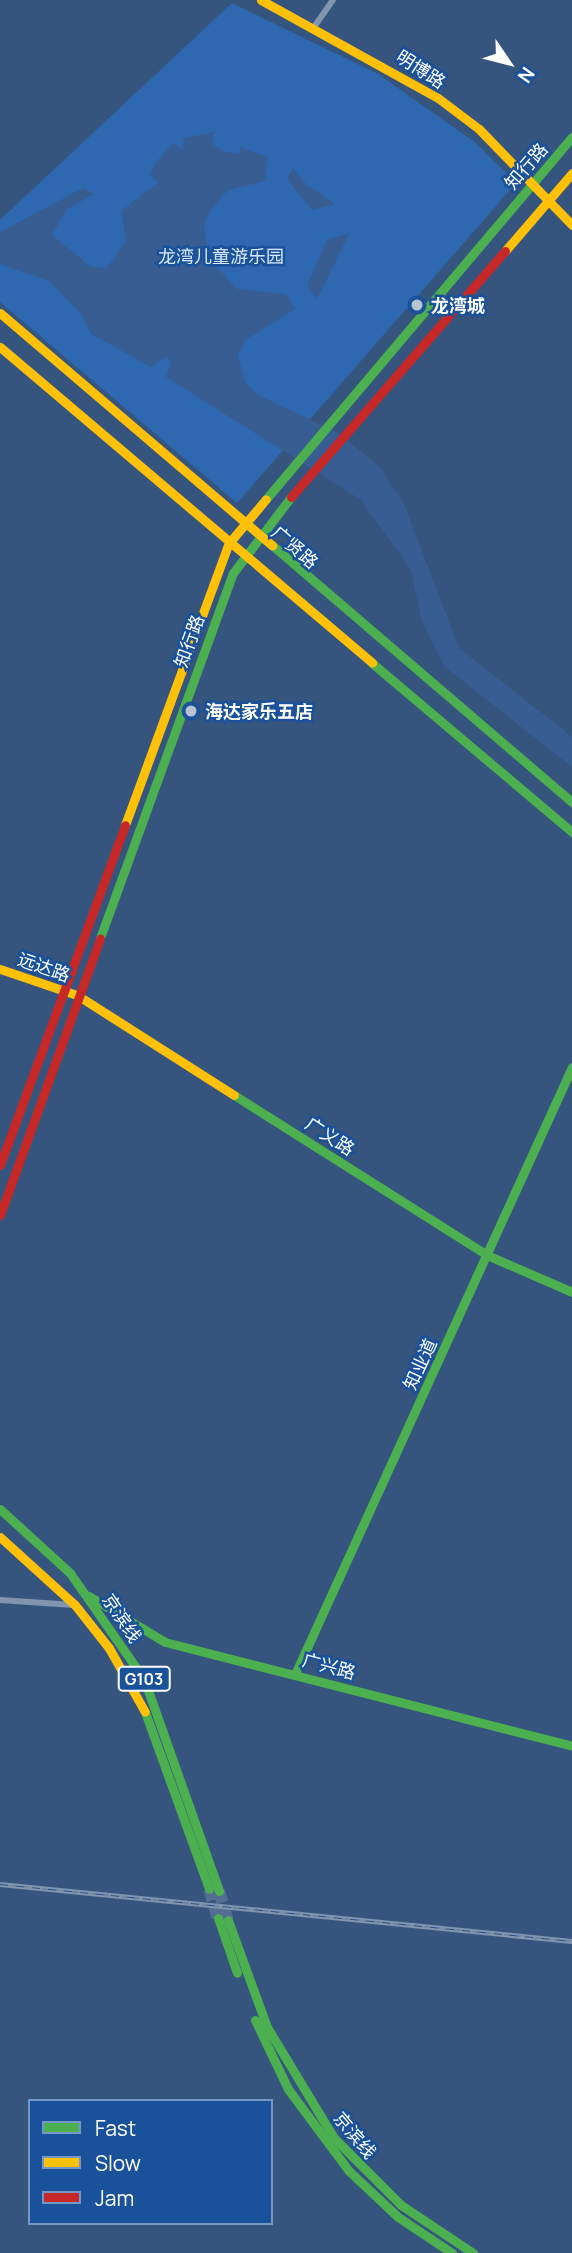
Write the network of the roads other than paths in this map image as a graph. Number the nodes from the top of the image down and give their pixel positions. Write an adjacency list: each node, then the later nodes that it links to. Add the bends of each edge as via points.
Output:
1 (261, 0): 3 (main road, 明博路)
2 (333, 0): 3 (street)
3 (314, 27): 6 (main road, 明博路, via 438,98)
4 (572, 137): 6 (main road, 知行路)
5 (572, 173): 7 (main road, 知行路)
6 (533, 182): 7 (main road, 明博路); 11 (main road, 知行路)
7 (548, 200): 8 (main road, 明博路); 12 (main road, 知行路)
8 (572, 225)
9 (0, 313): 11 (main road, 广贤路)
10 (0, 347): 13 (main road)
11 (243, 522): 12 (main road, 广贤路); 13 (main road, 知行路)
12 (258, 535): 14 (main road, 知行路); 15 (main road, 广贤路)
13 (229, 543): 14 (main road); 18 (main road, 知行路)
14 (244, 555): 16 (main road); 19 (main road, 知行路, via 223,594)
15 (572, 802)
16 (572, 832)
17 (0, 969): 18 (main road, 远达路)
18 (64, 989): 19 (main road, 远达路); 21 (main road, 知行路)
19 (77, 995): 22 (main road, 知行路); 23 (main road, 广义路)
20 (572, 1067): 23 (main road, 知业道)
21 (0, 1165)
22 (0, 1215)
23 (487, 1255): 24 (main road, 广义路); 30 (main road, 知业道)
24 (572, 1292)
25 (0, 1509): 27 (main road, 京滨线 / G103)
26 (0, 1537): 29 (main road, 京滨线 / G103)
27 (88, 1595): 29 (main road); 30 (main road, 广兴路, via 165,1642); 33 (main road, 京滨线 / G103, via 144,1679)
28 (0, 1600): 29 (street)
29 (75, 1605): 32 (main road, 京滨线 / G103, via 109,1648 149,1721)
30 (295, 1674): 31 (main road, 广兴路)
31 (572, 1746)
32 (209, 1889)
33 (219, 1891)
34 (218, 1917): 36 (main road, 京滨线, via 268,2052 312,2124 372,2194)
35 (228, 1920): 37 (main road, 京滨线, via 267,2027 334,2138 401,2204)
36 (452, 2253)
37 (473, 2253)

